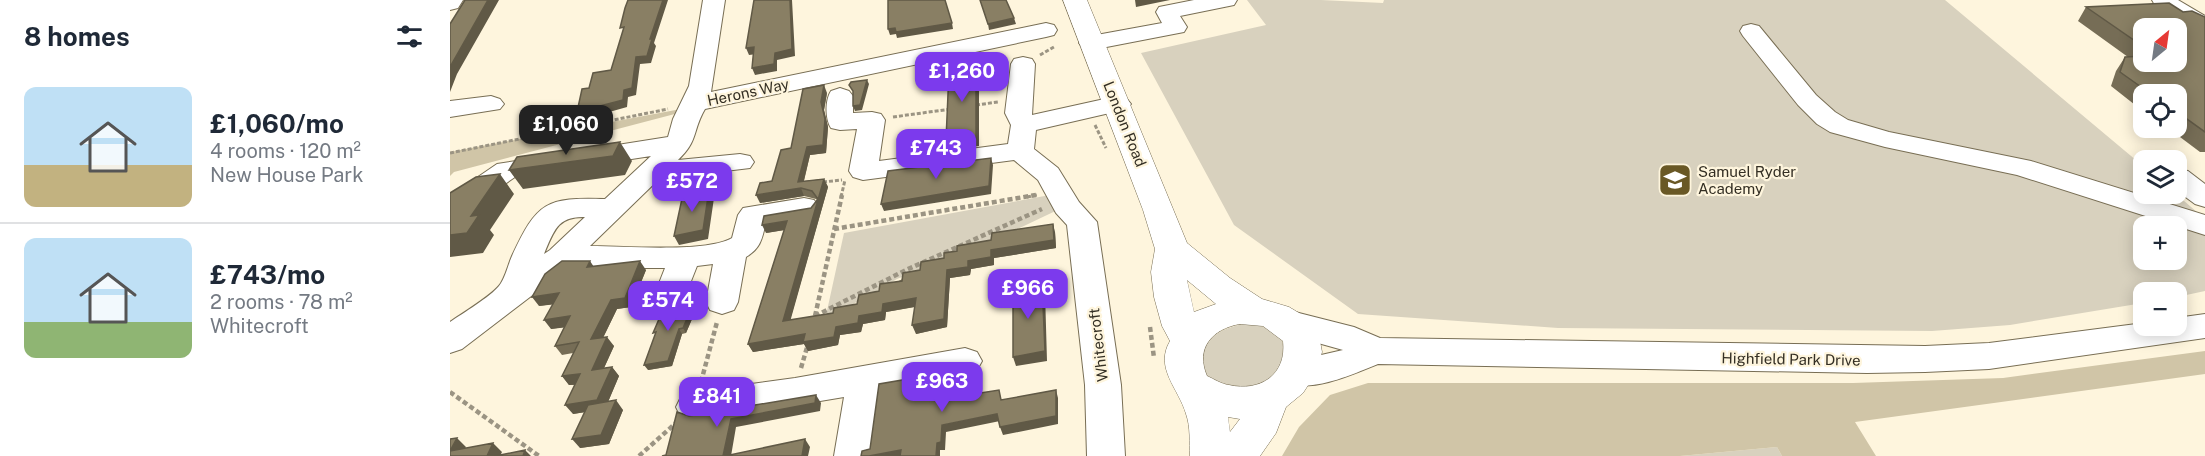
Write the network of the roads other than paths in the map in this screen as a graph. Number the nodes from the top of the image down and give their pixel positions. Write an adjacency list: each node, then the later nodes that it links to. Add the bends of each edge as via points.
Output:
1 (714, 0): 10 (street)
2 (1075, 0): 7 (main road, London Road)
3 (1226, 0): 7 (street, Herons Way, via 1167,12 1176,27)
4 (2163, 0): 5 (street)
5 (2205, 26)
6 (1751, 31): 23 (street, via 1807,100 1839,126 2054,176)
7 (1067, 38): 10 (street, Herons Way); 11 (main road, London Road)
8 (1023, 64): 13 (street)
9 (840, 96): 13 (street, via 840,122 872,120 854,175)
10 (695, 103): 15 (street)
11 (1118, 104): 13 (street); 24 (main road, London Road)
12 (450, 109): 14 (street, via 491,104)
13 (1021, 125): 42 (street, Whitecroft, via 1066,206 1082,222 1103,385)
14 (478, 130)
15 (680, 143): 17 (street); 21 (street, via 507,170)
16 (740, 162): 17 (street)
17 (651, 171): 22 (street)
18 (2187, 184): 20 (street)
19 (809, 195): 25 (street, via 753,215 746,243)
20 (2205, 198)
21 (458, 203)
22 (612, 208): 26 (street); 28 (street, via 563,209 551,214 526,258)
23 (2205, 225)
24 (1172, 249): 31 (main road, via 1217,287); 34 (main road, London Road, via 1168,272 1180,326)
25 (731, 252): 27 (street); 30 (street)
26 (561, 257): 27 (street); 28 (street)
27 (685, 257): 29 (street)
28 (513, 294): 33 (street)
29 (668, 302)
30 (722, 302)
31 (1270, 316): 34 (main road, via 1222,314 1203,324); 35 (street, Highfield Park Drive, via 1354,340); 38 (main road, via 1302,343 1304,359)
32 (2205, 326): 35 (street, Highfield Park Drive, via 1989,356 1925,359)
33 (450, 340)
34 (1188, 340): 39 (main road, London Road, via 1182,356 1185,372)
35 (1375, 351): 38 (street, Highfield Park Drive)
36 (964, 361): 37 (street)
37 (865, 378): 40 (street); 41 (street)
38 (1284, 385): 39 (main road, via 1250,402 1229,402); 44 (main road)
39 (1196, 388): 43 (main road, London Road, via 1207,415)
40 (694, 407)
41 (853, 456)
42 (1106, 456)
43 (1211, 456)
44 (1236, 456)

